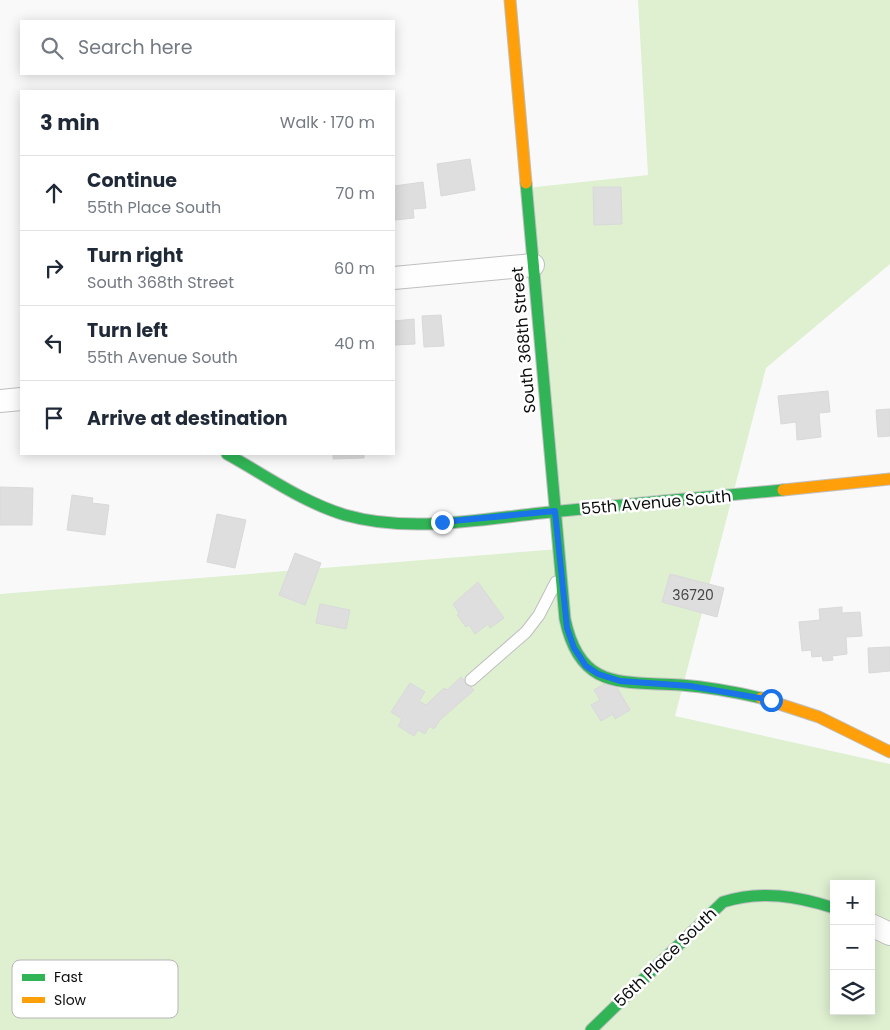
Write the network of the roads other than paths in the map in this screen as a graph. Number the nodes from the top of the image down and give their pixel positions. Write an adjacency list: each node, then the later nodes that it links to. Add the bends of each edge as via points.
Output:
1 (510, 0): 2 (street, South 368th Street)
2 (533, 265): 3 (street); 8 (street, South 368th Street)
3 (395, 278)
4 (20, 399): 5 (street)
5 (0, 401)
6 (243, 458): 8 (street, 55th Avenue South, via 324,507 366,520 442,522)
7 (890, 479): 8 (street, 55th Avenue South)
8 (555, 511): 9 (street, South 368th Street)
9 (561, 574): 10 (lane, via 526,632); 11 (street, South 368th Street, via 568,635 577,655 604,677 690,686 771,700 836,722)
10 (471, 680)
11 (890, 752)
12 (830, 907): 15 (street, 56th Place South, via 773,895 740,896 723,902)
13 (875, 927): 14 (street)
14 (890, 934)
15 (591, 1030)

